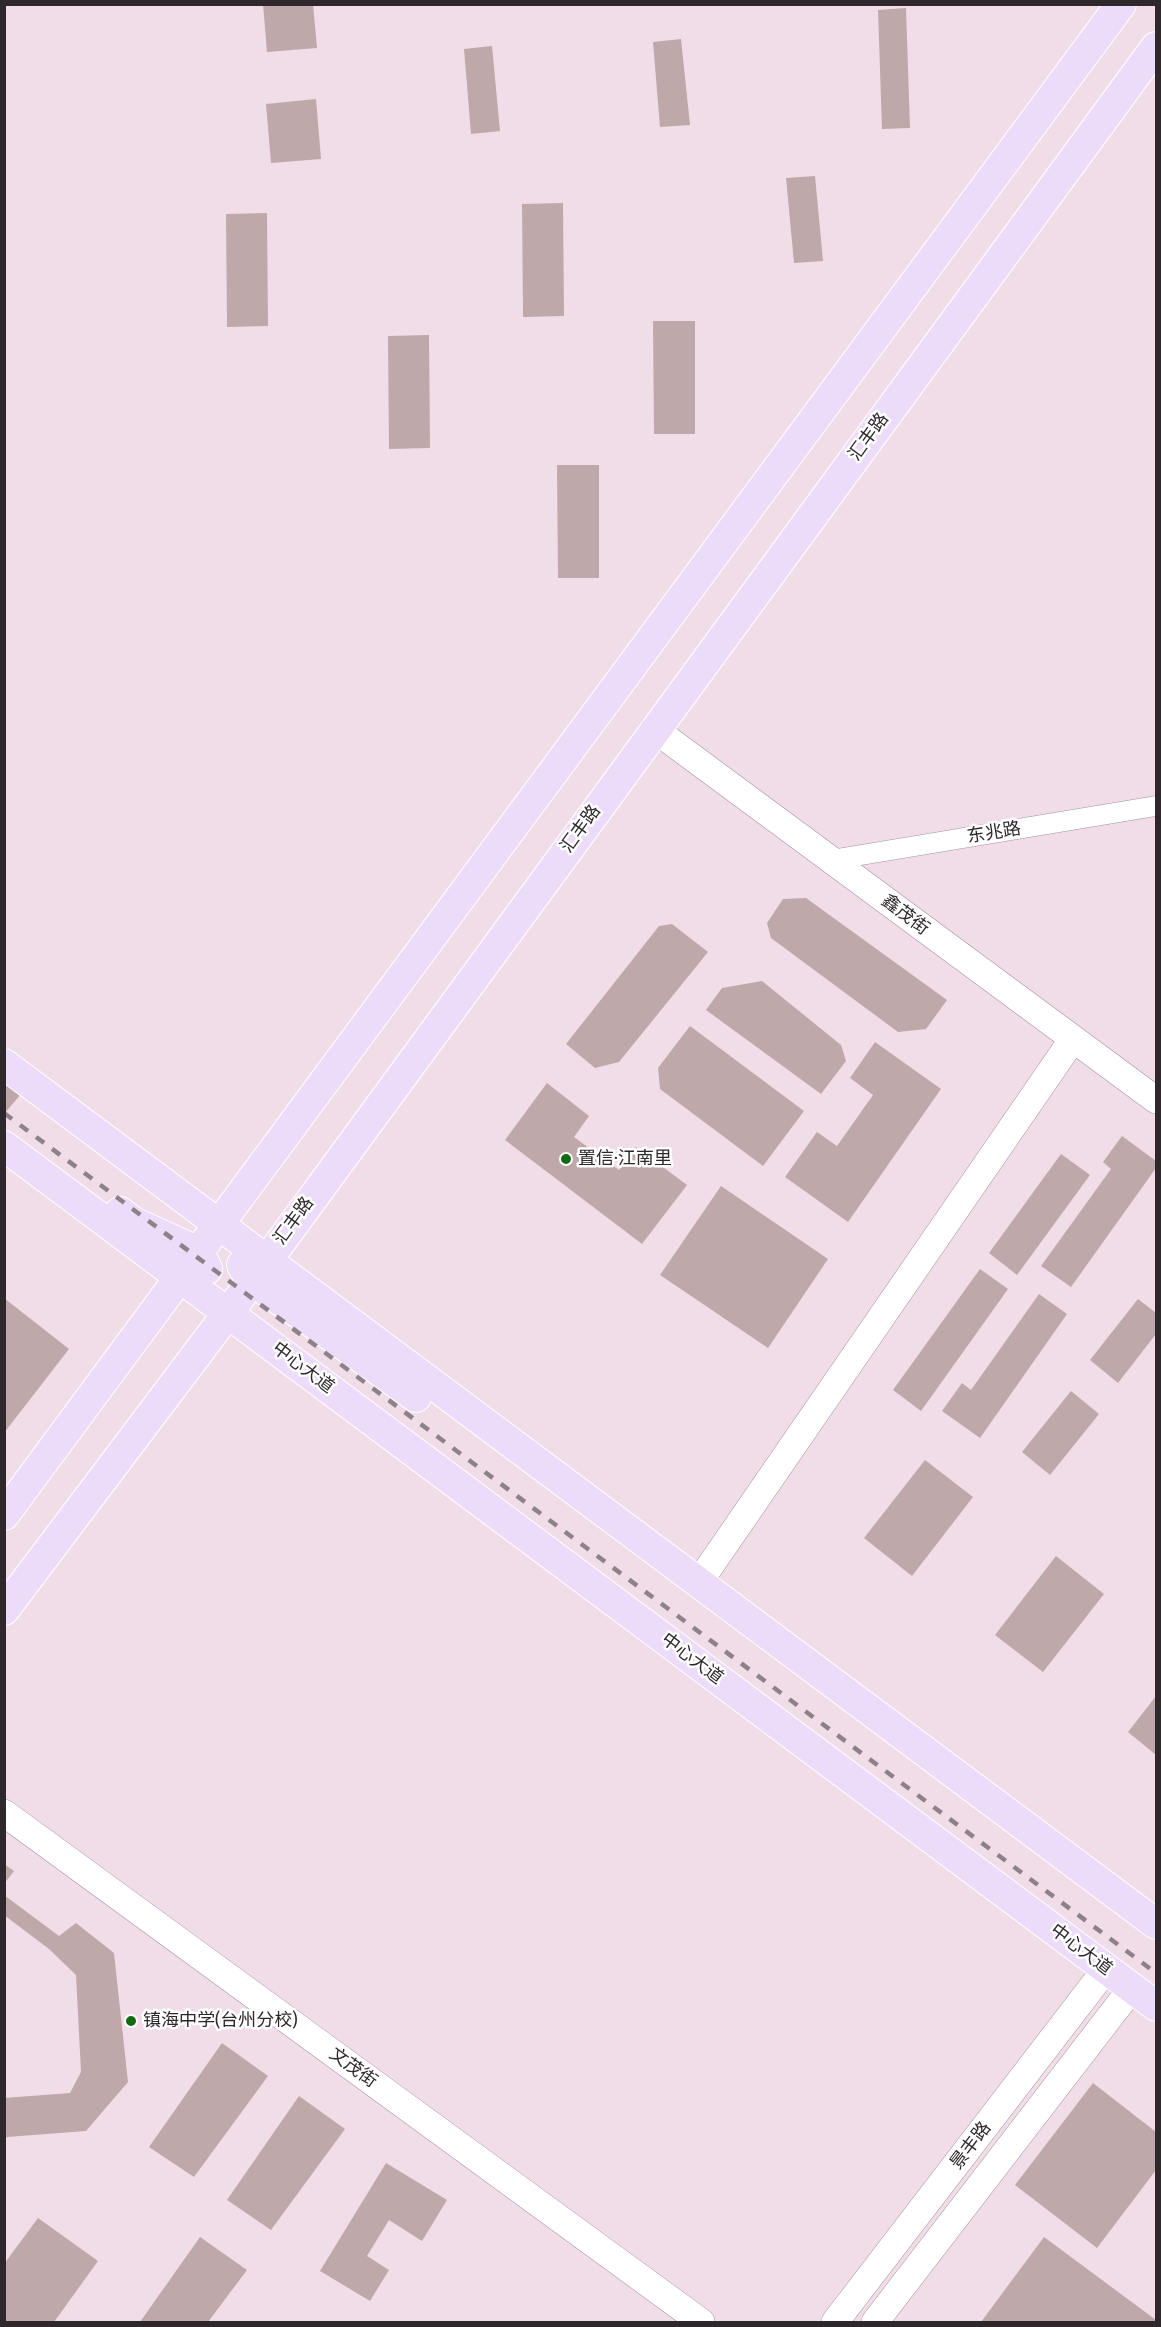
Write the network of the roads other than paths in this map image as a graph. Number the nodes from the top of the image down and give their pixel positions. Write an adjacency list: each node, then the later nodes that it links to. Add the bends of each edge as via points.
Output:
1 (1121, 4): 14 (main road)
2 (1156, 47): 3 (main road, 汇丰路)
3 (654, 729): 5 (street, 鑫茂街); 16 (main road, 汇丰路)
4 (1156, 806): 5 (street, 东兆路)
5 (831, 860): 6 (street, 鑫茂街)
6 (1073, 1039): 9 (street, 鑫茂街); 23 (street)
7 (4, 1064): 12 (main road)
8 (4, 1083): 12 (main road, via 151,1191)
9 (1156, 1100)
10 (4, 1125): 13 (main road, 中心大道)
11 (4, 1146): 17 (main road, 中心大道)
12 (185, 1199): 14 (main road)
13 (134, 1222): 15 (main road, 中心大道); 17 (main road, 中心大道)
14 (218, 1224): 15 (main road); 16 (main road)
15 (199, 1252): 17 (main road); 18 (main road, 中心大道)
16 (259, 1270): 18 (main road, 汇丰路); 19 (main road); 21 (main road)
17 (180, 1277): 18 (main road, 中心大道); 22 (main road)
18 (227, 1312): 20 (main road, 中心大道); 24 (main road, 汇丰路)
19 (316, 1324): 20 (main road, via 295,1320 286,1326 282,1337); 21 (main road, via 428,1406)
20 (295, 1362): 27 (main road, 中心大道)
21 (538, 1462): 23 (main road)
22 (4, 1515)
23 (699, 1582): 26 (main road)
24 (4, 1610)
25 (4, 1813): 30 (street, 文茂街)
26 (1156, 1924)
27 (1106, 1968): 28 (main road, 中心大道); 31 (street, 景丰路)
28 (1132, 1988): 29 (main road, 中心大道); 32 (street, 景丰路)
29 (1156, 2006)
30 (701, 2322)
31 (835, 2322)
32 (875, 2322)

